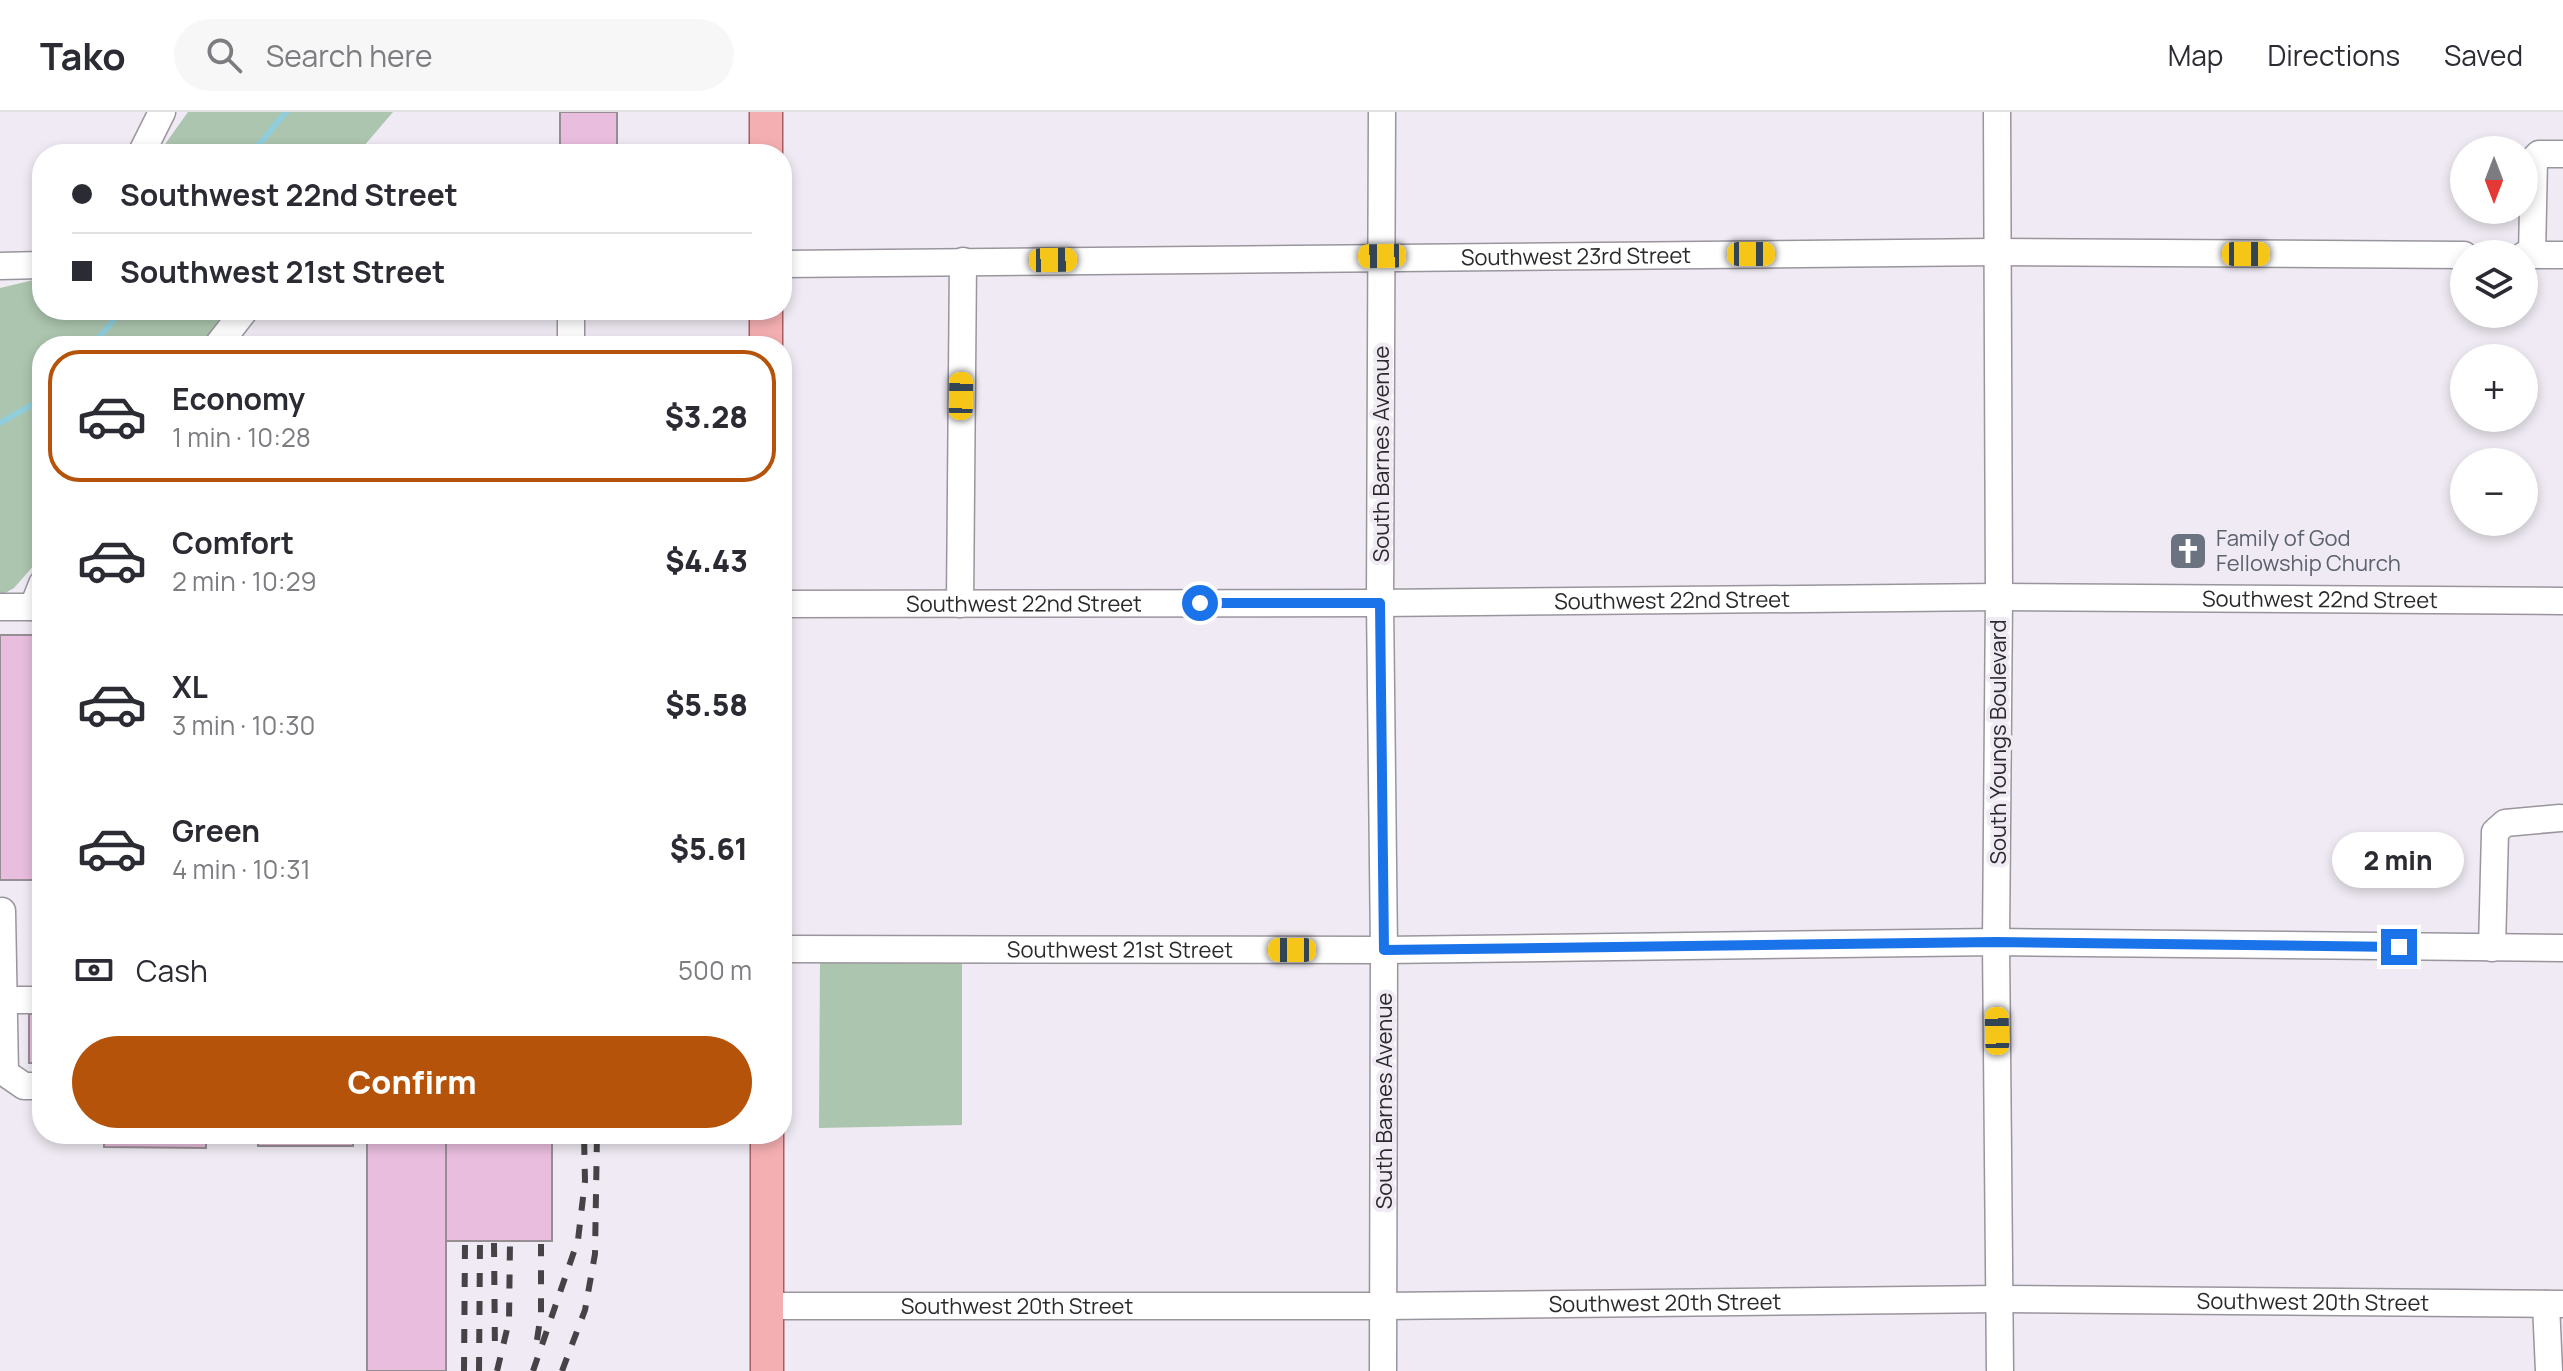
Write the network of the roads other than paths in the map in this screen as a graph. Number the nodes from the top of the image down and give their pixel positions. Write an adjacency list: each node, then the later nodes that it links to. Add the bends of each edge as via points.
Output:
1 (766, 112): 6 (main road)
2 (1382, 112): 13 (street, South Barnes Avenue)
3 (1997, 112): 9 (street, South Youngs Boulevard)
4 (161, 114): 5 (street)
5 (146, 144)
6 (766, 144)
7 (2563, 154): 8 (street, via 2539,154 2534,159)
8 (2529, 240)
9 (1996, 252): 10 (street, Southwest 23rd Street); 13 (street, Southwest 23rd Street); 20 (street, South Youngs Boulevard)
10 (2450, 255)
11 (2538, 255): 12 (street)
12 (2563, 255)
13 (1382, 256): 14 (street, Southwest 23rd Street); 23 (street, South Barnes Avenue)
14 (963, 261): 15 (street, Southwest 23rd Street); 25 (street)
15 (792, 264)
16 (32, 265): 17 (street)
17 (0, 266)
18 (237, 320): 19 (street)
19 (225, 336)
20 (1999, 597): 22 (street, Southwest 22nd Street); 23 (street, Southwest 22nd Street); 29 (street, South Youngs Boulevard)
21 (32, 600): 26 (street)
22 (2563, 601)
23 (1380, 603): 25 (street, Southwest 22nd Street); 33 (street, South Barnes Avenue)
24 (792, 604): 25 (street, Southwest 22nd Street)
25 (960, 604)
26 (0, 607)
27 (2560, 818): 30 (street, via 2505,823 2495,832)
28 (2, 911): 34 (street)
29 (1996, 942): 30 (street, Southwest 21st Street); 33 (street, Southwest 21st Street); 38 (street, South Youngs Boulevard)
30 (2492, 948): 31 (street, Southwest 21st Street)
31 (2563, 948)
32 (792, 949): 33 (street, Southwest 21st Street)
33 (1384, 950): 41 (street, South Barnes Avenue)
34 (1, 1000): 35 (street); 36 (street, via 5,1073)
35 (32, 1000)
36 (32, 1086)
37 (767, 1144): 40 (main road)
38 (2000, 1299): 39 (street, Southwest 20th Street); 41 (street, Southwest 20th Street); 44 (street, South Youngs Boulevard)
39 (2554, 1304): 45 (street)
40 (767, 1306): 41 (street, Southwest 20th Street); 42 (main road)
41 (1383, 1306): 43 (street, South Barnes Avenue)
42 (767, 1371)
43 (1383, 1371)
44 (2000, 1371)
45 (2549, 1371)

